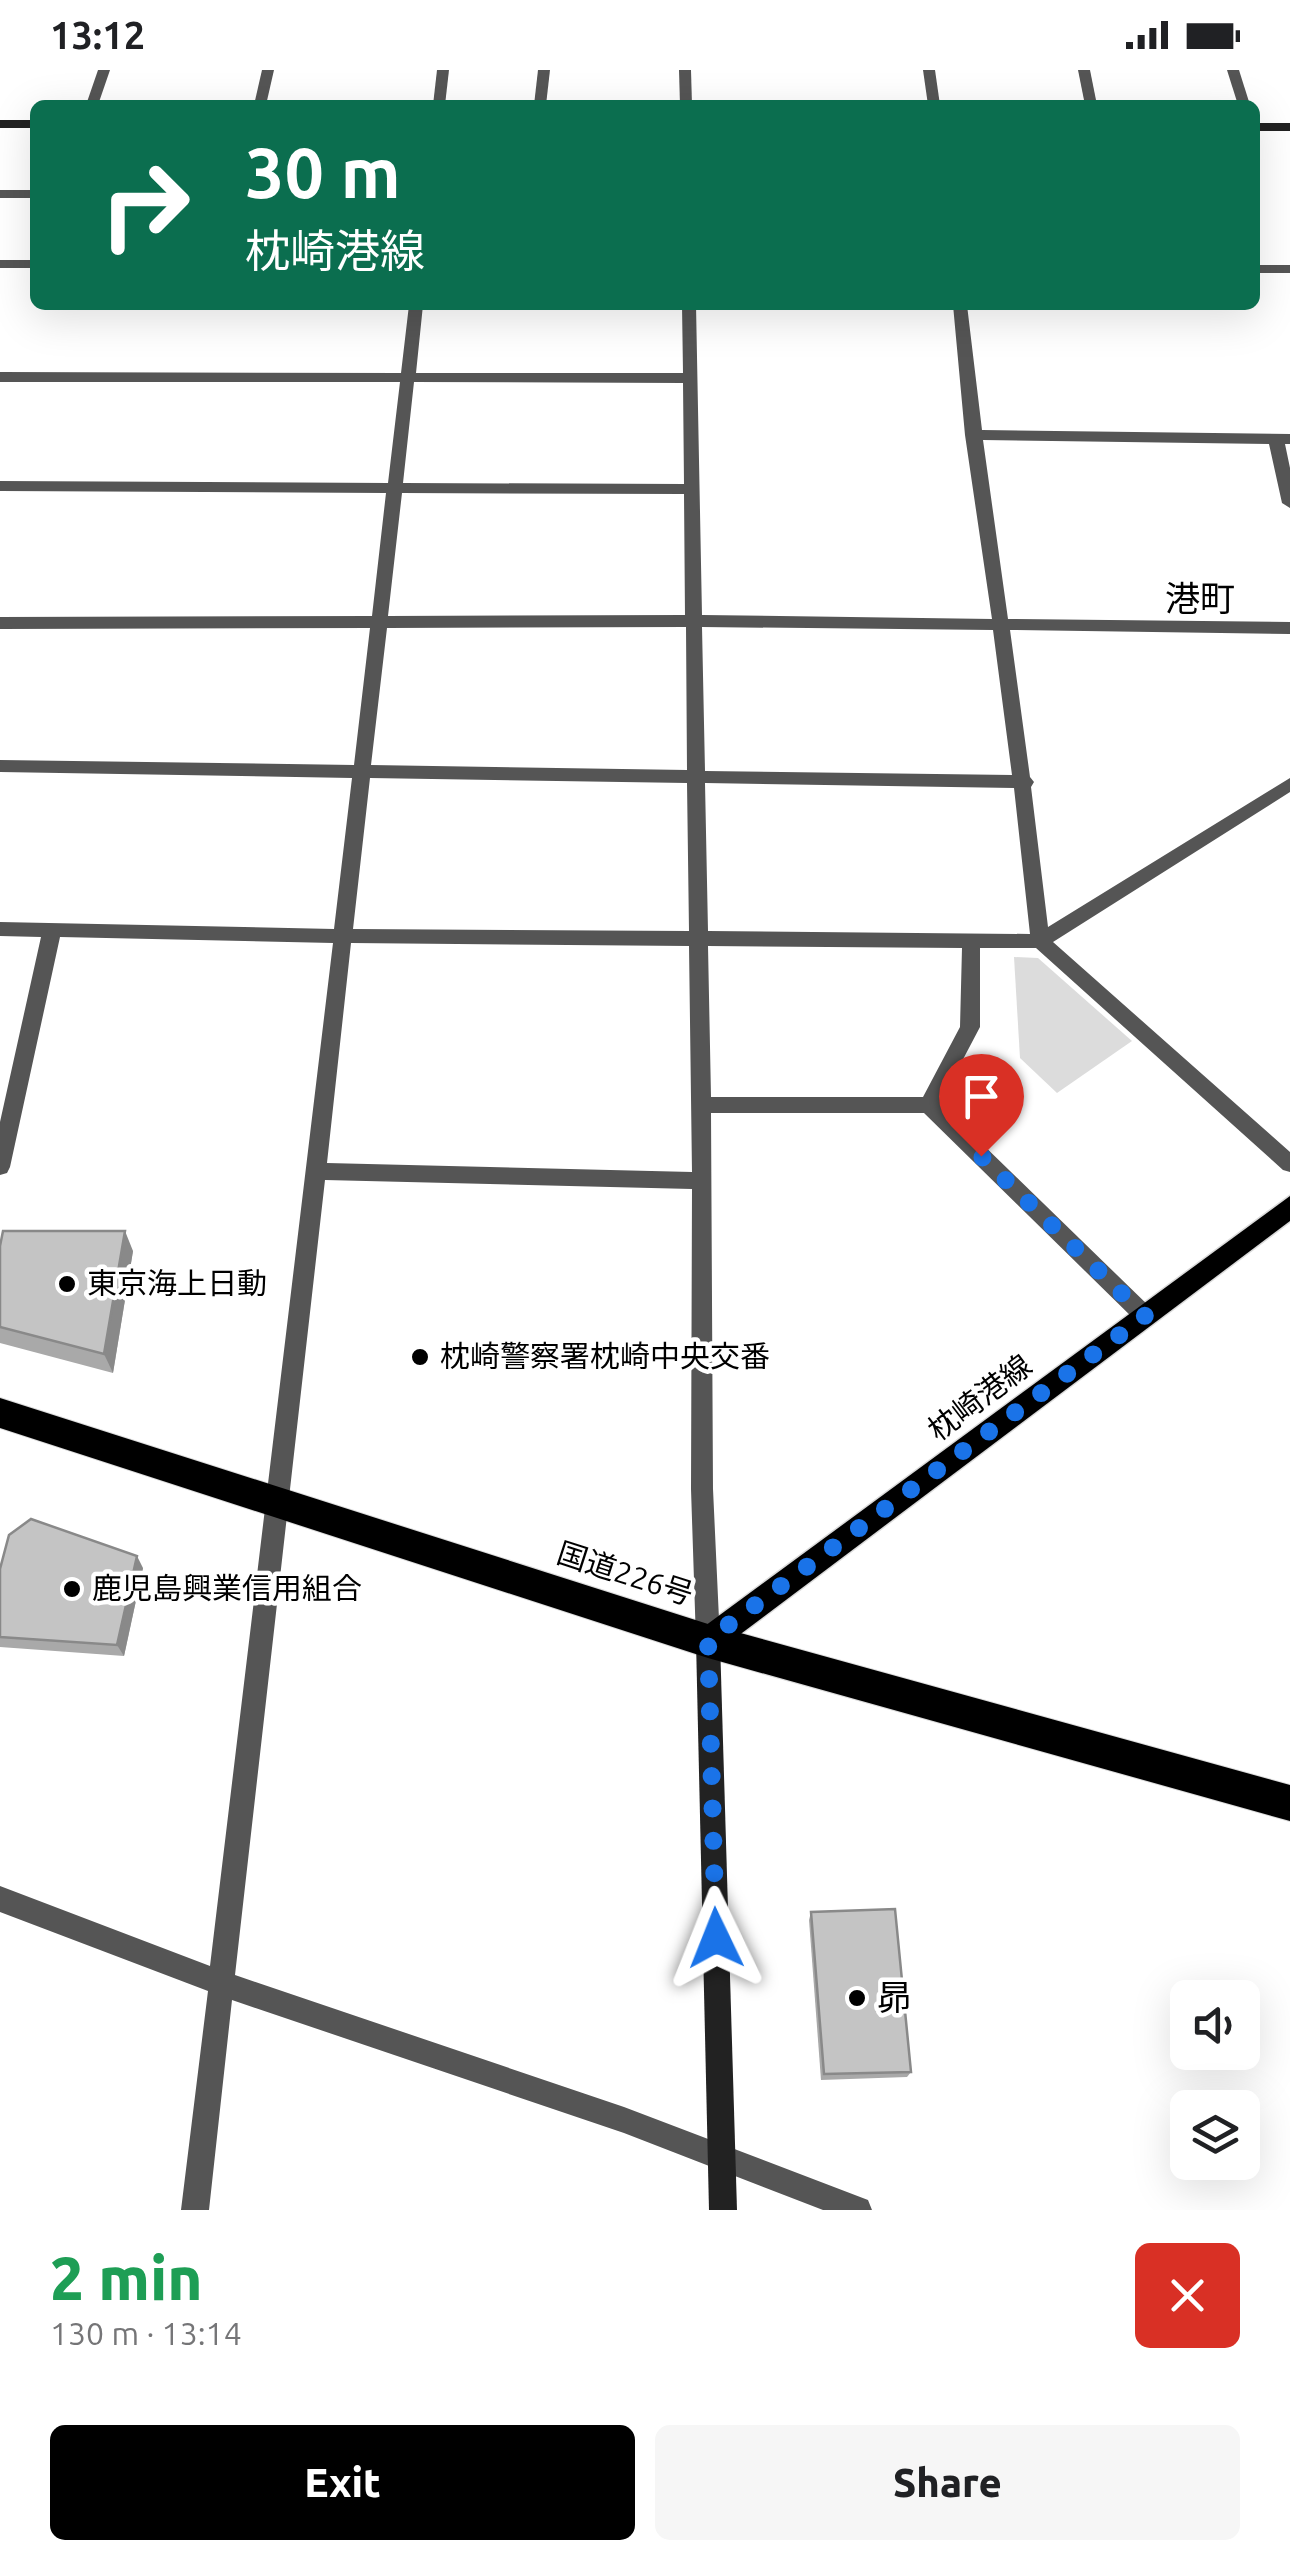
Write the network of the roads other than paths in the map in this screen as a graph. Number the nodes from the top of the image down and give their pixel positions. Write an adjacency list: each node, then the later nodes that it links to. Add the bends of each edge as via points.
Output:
1 (104, 70): 9 (street)
2 (268, 70): 10 (street)
3 (443, 70): 11 (street)
4 (544, 70): 12 (street)
5 (685, 70): 13 (street)
6 (929, 70): 14 (street)
7 (1084, 70): 15 (street)
8 (1233, 70): 16 (street)
9 (94, 100)
10 (261, 100)
11 (440, 100)
12 (541, 100)
13 (686, 100)
14 (933, 100)
15 (1090, 100)
16 (1242, 100)
17 (0, 124): 18 (main road)
18 (30, 124)
19 (1260, 127): 20 (main road)
20 (1290, 127)
21 (0, 194): 22 (street)
22 (30, 194)
23 (0, 264): 24 (street)
24 (30, 264)
25 (1290, 268): 26 (street)
26 (1260, 269)
27 (415, 310): 31 (street)
28 (689, 310): 32 (street)
29 (960, 310): 33 (street)
30 (0, 376): 31 (street)
31 (408, 378): 32 (street); 36 (street)
32 (690, 378): 37 (street)
33 (973, 435): 34 (street); 42 (street)
34 (1283, 439): 38 (street)
35 (0, 486): 36 (street)
36 (395, 488): 37 (street); 40 (street)
37 (692, 489): 39 (street)
38 (1290, 503)
39 (694, 621): 40 (street); 42 (street); 46 (street)
40 (380, 622): 41 (street); 45 (street)
41 (0, 623)
42 (1002, 626): 43 (street); 47 (street)
43 (1290, 628)
44 (0, 766): 45 (street)
45 (362, 772): 46 (street); 51 (street)
46 (696, 775): 47 (street); 52 (street)
47 (1024, 782): 53 (street)
48 (1290, 784): 53 (street)
49 (0, 929): 50 (street)
50 (52, 930): 51 (street); 55 (street)
51 (344, 936): 52 (street); 60 (street)
52 (696, 937): 54 (street); 56 (street)
53 (1040, 941): 54 (street); 58 (street)
54 (971, 942): 57 (street, via 970,1027)
55 (8, 1093): 59 (street)
56 (701, 1105): 57 (street); 61 (street)
57 (929, 1105): 63 (street)
58 (1290, 1164)
59 (0, 1167)
60 (316, 1171): 61 (street); 65 (street)
61 (702, 1181): 66 (street)
62 (1290, 1208): 63 (main road, 枕崎港線)
63 (1145, 1316): 66 (main road, 枕崎港線)
64 (0, 1413): 65 (highway, 国道226号)
65 (278, 1503): 66 (highway, 国道226号); 69 (street)
66 (708, 1640): 67 (highway, 国道226号); 70 (main road)
67 (1290, 1803)
68 (0, 1899): 69 (street)
69 (221, 1982): 70 (street); 71 (street)
70 (722, 2159): 72 (main road); 73 (street)
71 (196, 2210)
72 (723, 2210)
73 (858, 2210)

